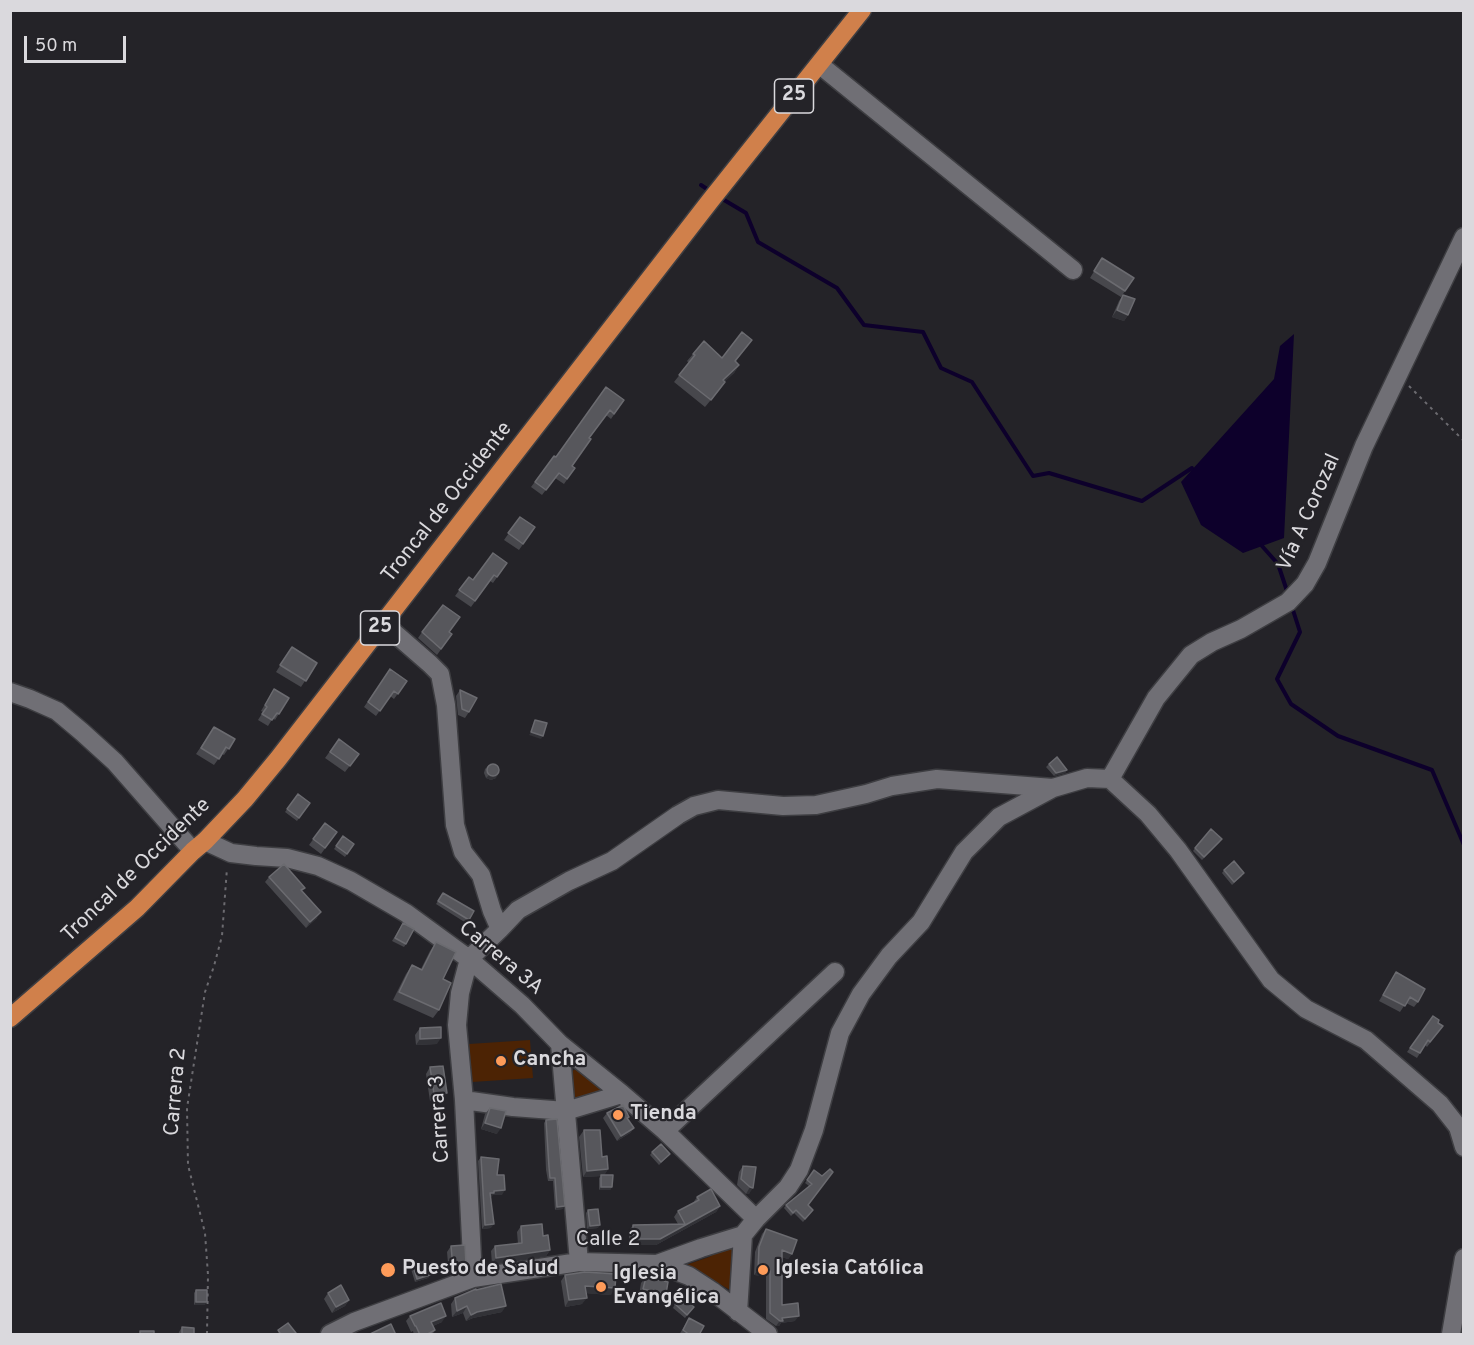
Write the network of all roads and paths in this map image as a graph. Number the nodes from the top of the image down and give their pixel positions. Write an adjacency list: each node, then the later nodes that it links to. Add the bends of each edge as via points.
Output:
1 (862, 10): 2 (highway, Troncal de Occidente / 25)
2 (820, 65): 4 (street); 7 (highway, Troncal de Occidente / 25)
3 (1464, 237): 5 (street, Vía A Corozal)
4 (1073, 270)
5 (1398, 376): 6 (path); 9 (street, Vía A Corozal, via 1305,584 1287,602 1191,655 1156,698)
6 (1464, 441)
7 (383, 623): 11 (highway, Troncal de Occidente / 25, via 245,799); 13 (street, via 440,674 455,825 463,852 481,875)
8 (10, 692): 11 (street, via 57,711 115,762)
9 (1110, 779): 10 (street, via 1087,778); 22 (street, via 1148,814 1178,850 1271,980 1306,1009 1366,1040 1440,1104 1458,1127)
10 (1053, 788): 13 (street, via 937,779 816,805 718,800 678,815 612,861 518,910); 23 (street, via 999,817 964,852 921,922 861,994 840,1033 799,1170)
11 (199, 846): 12 (street, Carrera 3A); 16 (highway, Troncal de Occidente / 25, via 137,908)
12 (231, 853): 14 (street, Carrera 3A, via 287,858 318,866 406,913); 30 (path, Carrera 2, via 226,870 222,936 205,992 187,1108 188,1166 205,1233)
13 (500, 929): 14 (street)
14 (469, 959): 17 (street, Carrera 3A); 19 (street, Carrera 3, via 459,993 457,1025)
15 (836, 972): 21 (street)
16 (10, 1018)
17 (560, 1044): 18 (street, Carrera 3A); 20 (street)
18 (622, 1094): 20 (street); 21 (street, Carrera 3A)
19 (464, 1100): 20 (street); 28 (street, Carrera 3)
20 (566, 1111): 26 (street)
21 (665, 1131): 23 (street, Carrera 3A)
22 (1464, 1147)
23 (756, 1219): 24 (street)
24 (743, 1235): 27 (street); 29 (street)
25 (1464, 1258): 33 (street)
26 (579, 1262): 27 (street, Calle 2); 28 (street, Calle 2)
27 (657, 1264): 29 (street, Calle 2, via 689,1276)
28 (473, 1278): 31 (street, Calle 2, via 354,1322)
29 (738, 1312): 32 (street, Calle 2)
30 (207, 1335)
31 (330, 1335)
32 (768, 1335)
33 (1451, 1335)

